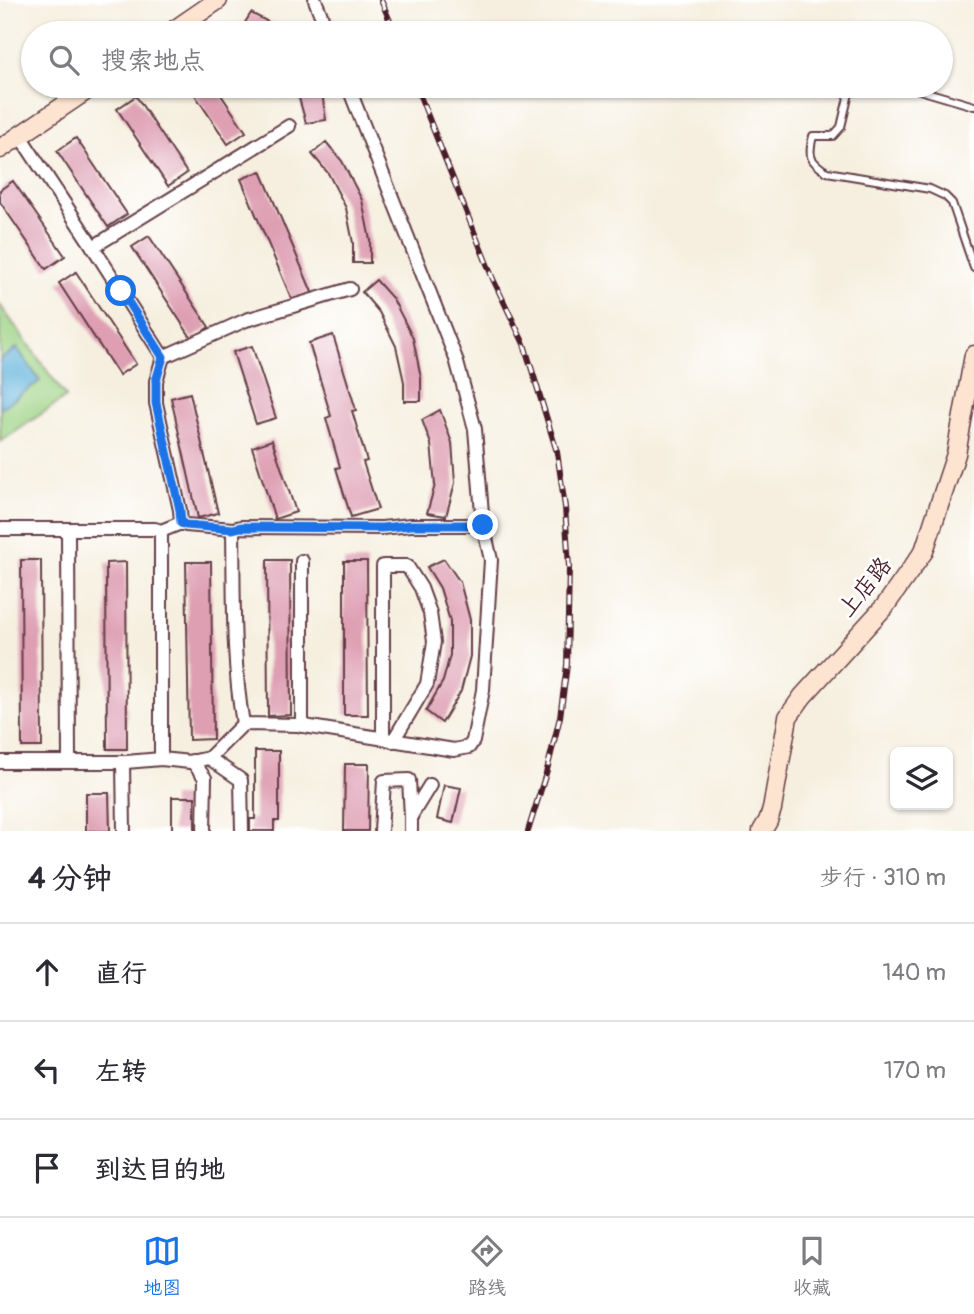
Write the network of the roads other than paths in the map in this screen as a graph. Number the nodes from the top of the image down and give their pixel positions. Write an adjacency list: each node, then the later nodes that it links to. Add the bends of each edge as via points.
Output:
1 (218, 0): 3 (street)
2 (315, 0): 4 (street)
3 (187, 21)
4 (323, 21)
5 (75, 98): 11 (street)
6 (353, 98): 19 (street, via 456,359 475,429)
7 (848, 98): 14 (lane, via 841,127 833,136 813,136 809,152 813,164 827,172 945,196 952,202)
8 (947, 98): 9 (lane)
9 (974, 106)
10 (289, 126): 13 (street)
11 (20, 136): 12 (street); 13 (street)
12 (0, 149)
13 (93, 247): 17 (street)
14 (974, 268)
15 (350, 289): 17 (street, via 246,320)
16 (974, 355): 36 (street, 上店路, via 956,454 924,551 885,606 788,717)
17 (163, 357): 18 (street, via 156,403)
18 (181, 523): 22 (street); 23 (street)
19 (483, 525): 22 (street); 27 (street, via 491,560 483,690 473,741 469,747 454,750)
20 (0, 529): 21 (street)
21 (68, 529): 23 (street); 30 (street)
22 (233, 529): 25 (street, via 235,658)
23 (161, 531): 29 (street)
24 (302, 561): 26 (street)
25 (243, 724): 26 (street); 28 (street)
26 (302, 726): 27 (street)
27 (388, 740): 27 (street, via 427,684 434,642 430,613 407,566 383,566)
28 (209, 758): 31 (street); 39 (street, via 241,780)
29 (160, 760): 31 (street); 33 (street)
30 (69, 761): 32 (street); 33 (street)
31 (192, 761): 38 (street, via 205,778)
32 (0, 762)
33 (123, 762): 37 (street)
34 (430, 785): 35 (street)
35 (411, 816): 40 (street, via 409,780 384,781); 41 (street)
36 (764, 830)
37 (124, 831)
38 (204, 831)
39 (242, 831)
40 (382, 831)
41 (411, 831)

